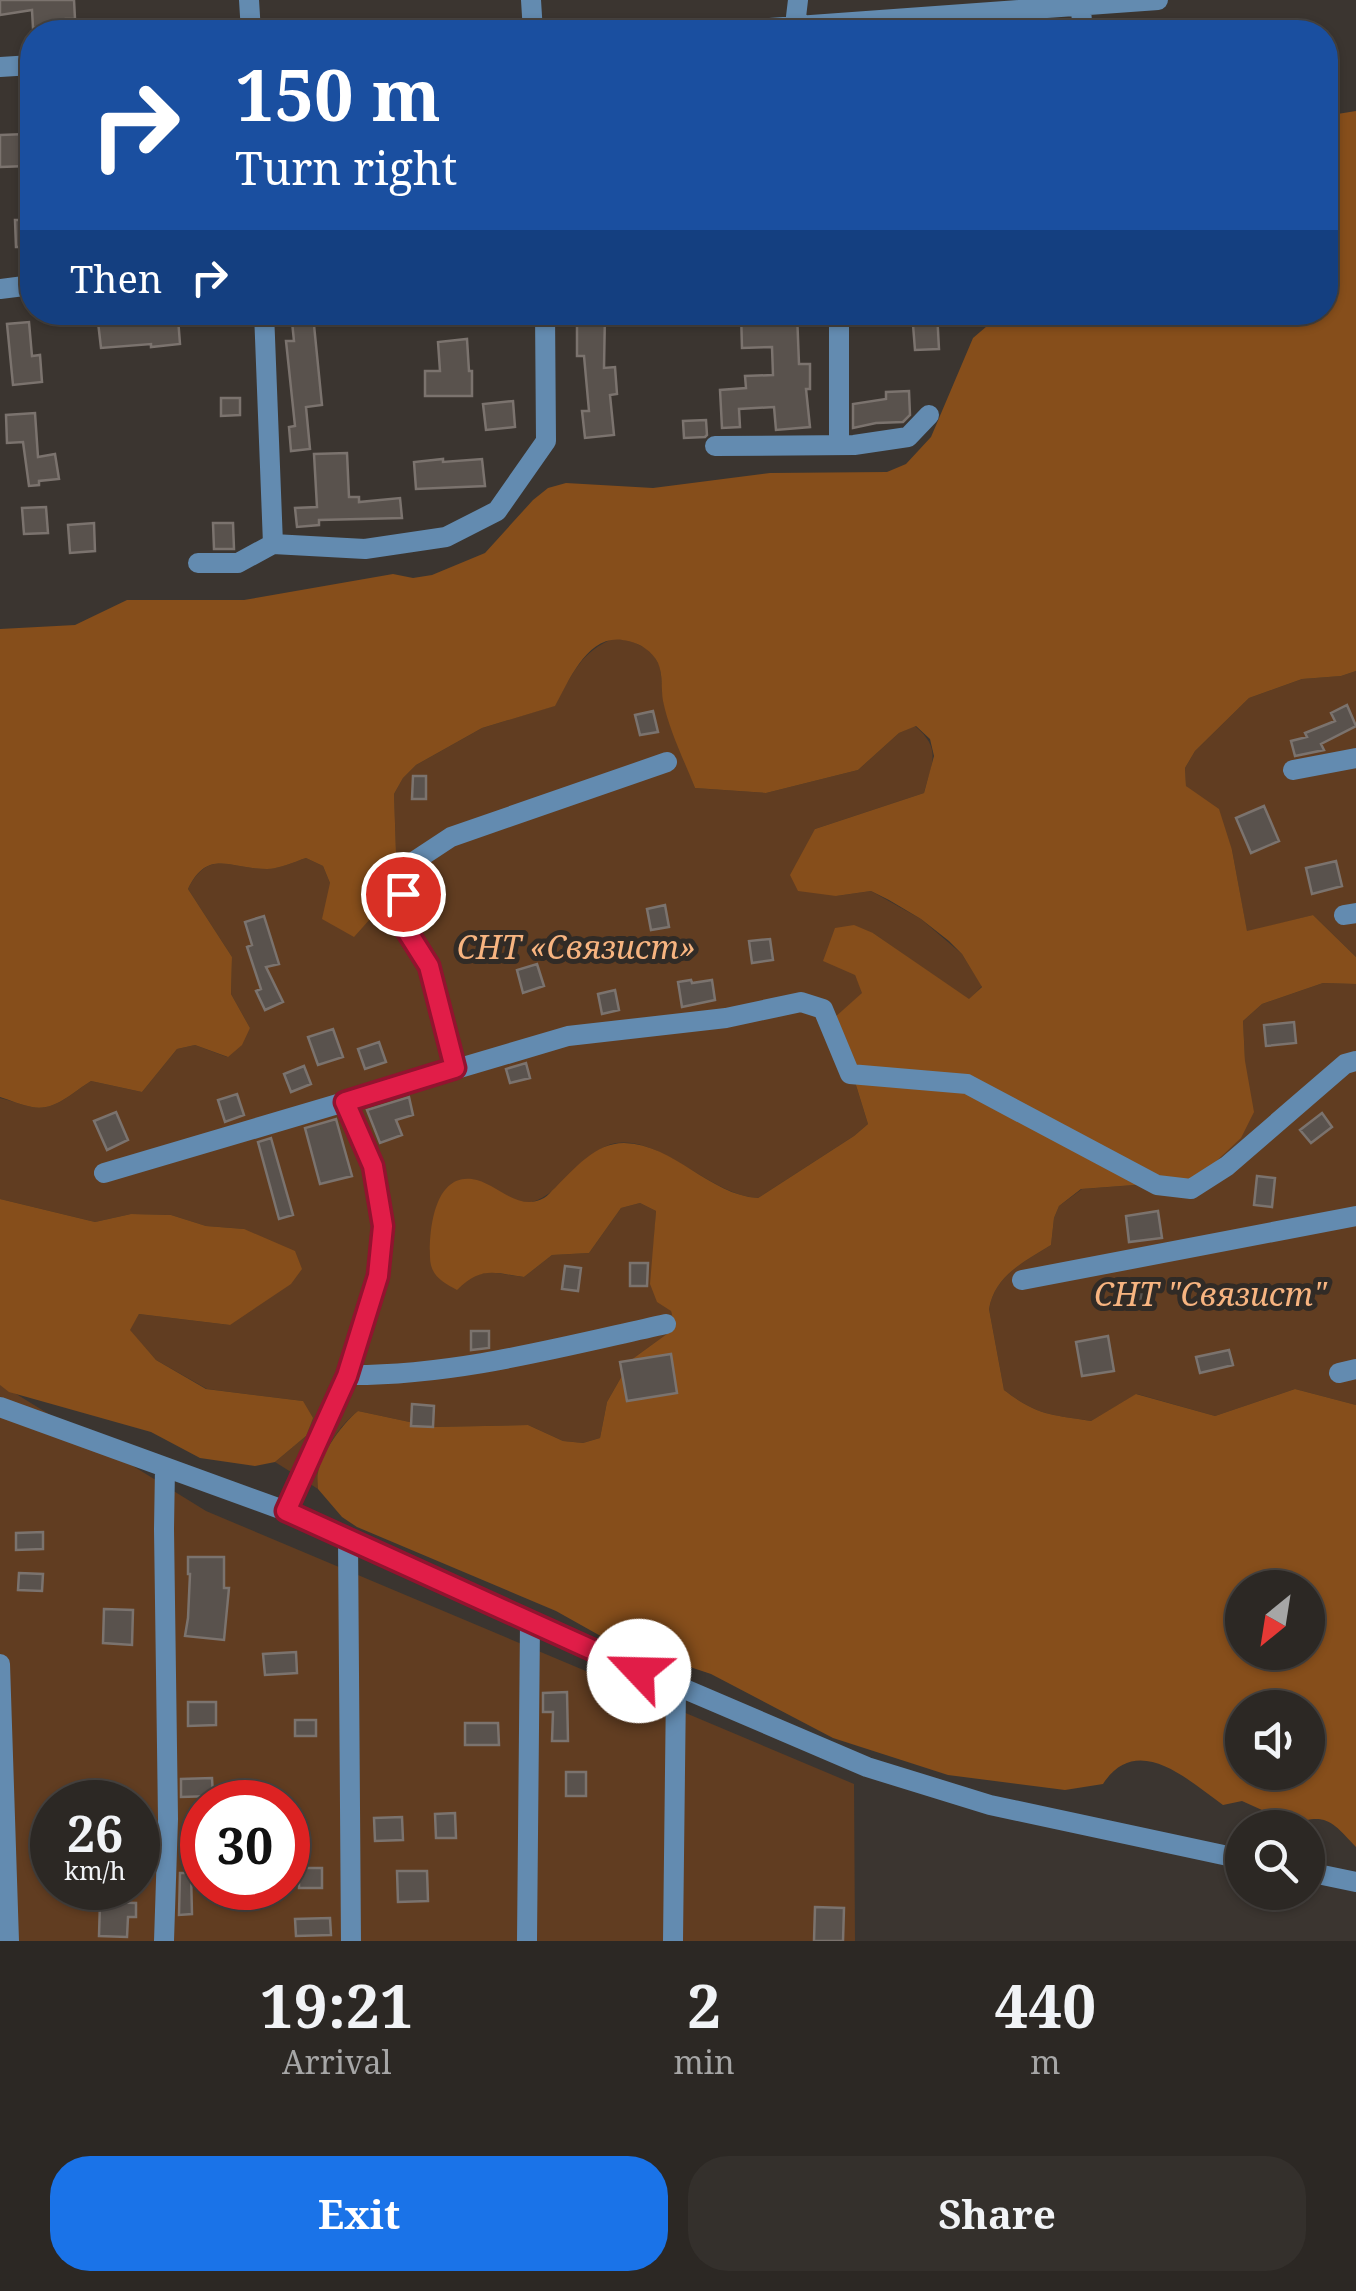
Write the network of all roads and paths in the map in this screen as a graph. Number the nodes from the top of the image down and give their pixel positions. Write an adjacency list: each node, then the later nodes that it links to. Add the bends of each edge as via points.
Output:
1 (1158, 0): 2 (street)
2 (1080, 2): 3 (street)
3 (903, 20)
4 (265, 325): 10 (street)
5 (544, 325): 10 (street, via 546,441 496,511 446,537 365,548)
6 (839, 325): 8 (street)
7 (929, 415): 8 (street, via 908,438)
8 (839, 445): 9 (street)
9 (715, 446)
10 (273, 544): 11 (street, via 238,563)
11 (198, 563)
12 (1356, 758): 14 (street)
13 (667, 762): 16 (street, via 451,837 407,866 400,920 429,966)
14 (1293, 770)
15 (1356, 1061): 16 (street, via 1191,1189 1157,1184 968,1084 850,1074 823,1009 801,1002 726,1018 568,1036)
16 (455, 1068): 17 (street)
17 (345, 1102): 18 (street); 22 (street, via 373,1166 383,1226 378,1276)
18 (104, 1172)
19 (1356, 1216): 20 (street)
20 (1022, 1280)
21 (666, 1324): 22 (street, via 492,1361 397,1376)
22 (347, 1376): 25 (street)
23 (0, 1408): 24 (street)
24 (165, 1468): 25 (street); 34 (street)
25 (286, 1511): 26 (street)
26 (348, 1539): 27 (street); 35 (street)
27 (530, 1623): 29 (street); 36 (street)
28 (0, 1664): 33 (street)
29 (676, 1687): 30 (street, via 868,1767 990,1805); 37 (street)
30 (1225, 1855)
31 (1325, 1876): 32 (street)
32 (1356, 1882)
33 (9, 1941)
34 (164, 1941)
35 (351, 1941)
36 (527, 1941)
37 (673, 1941)

